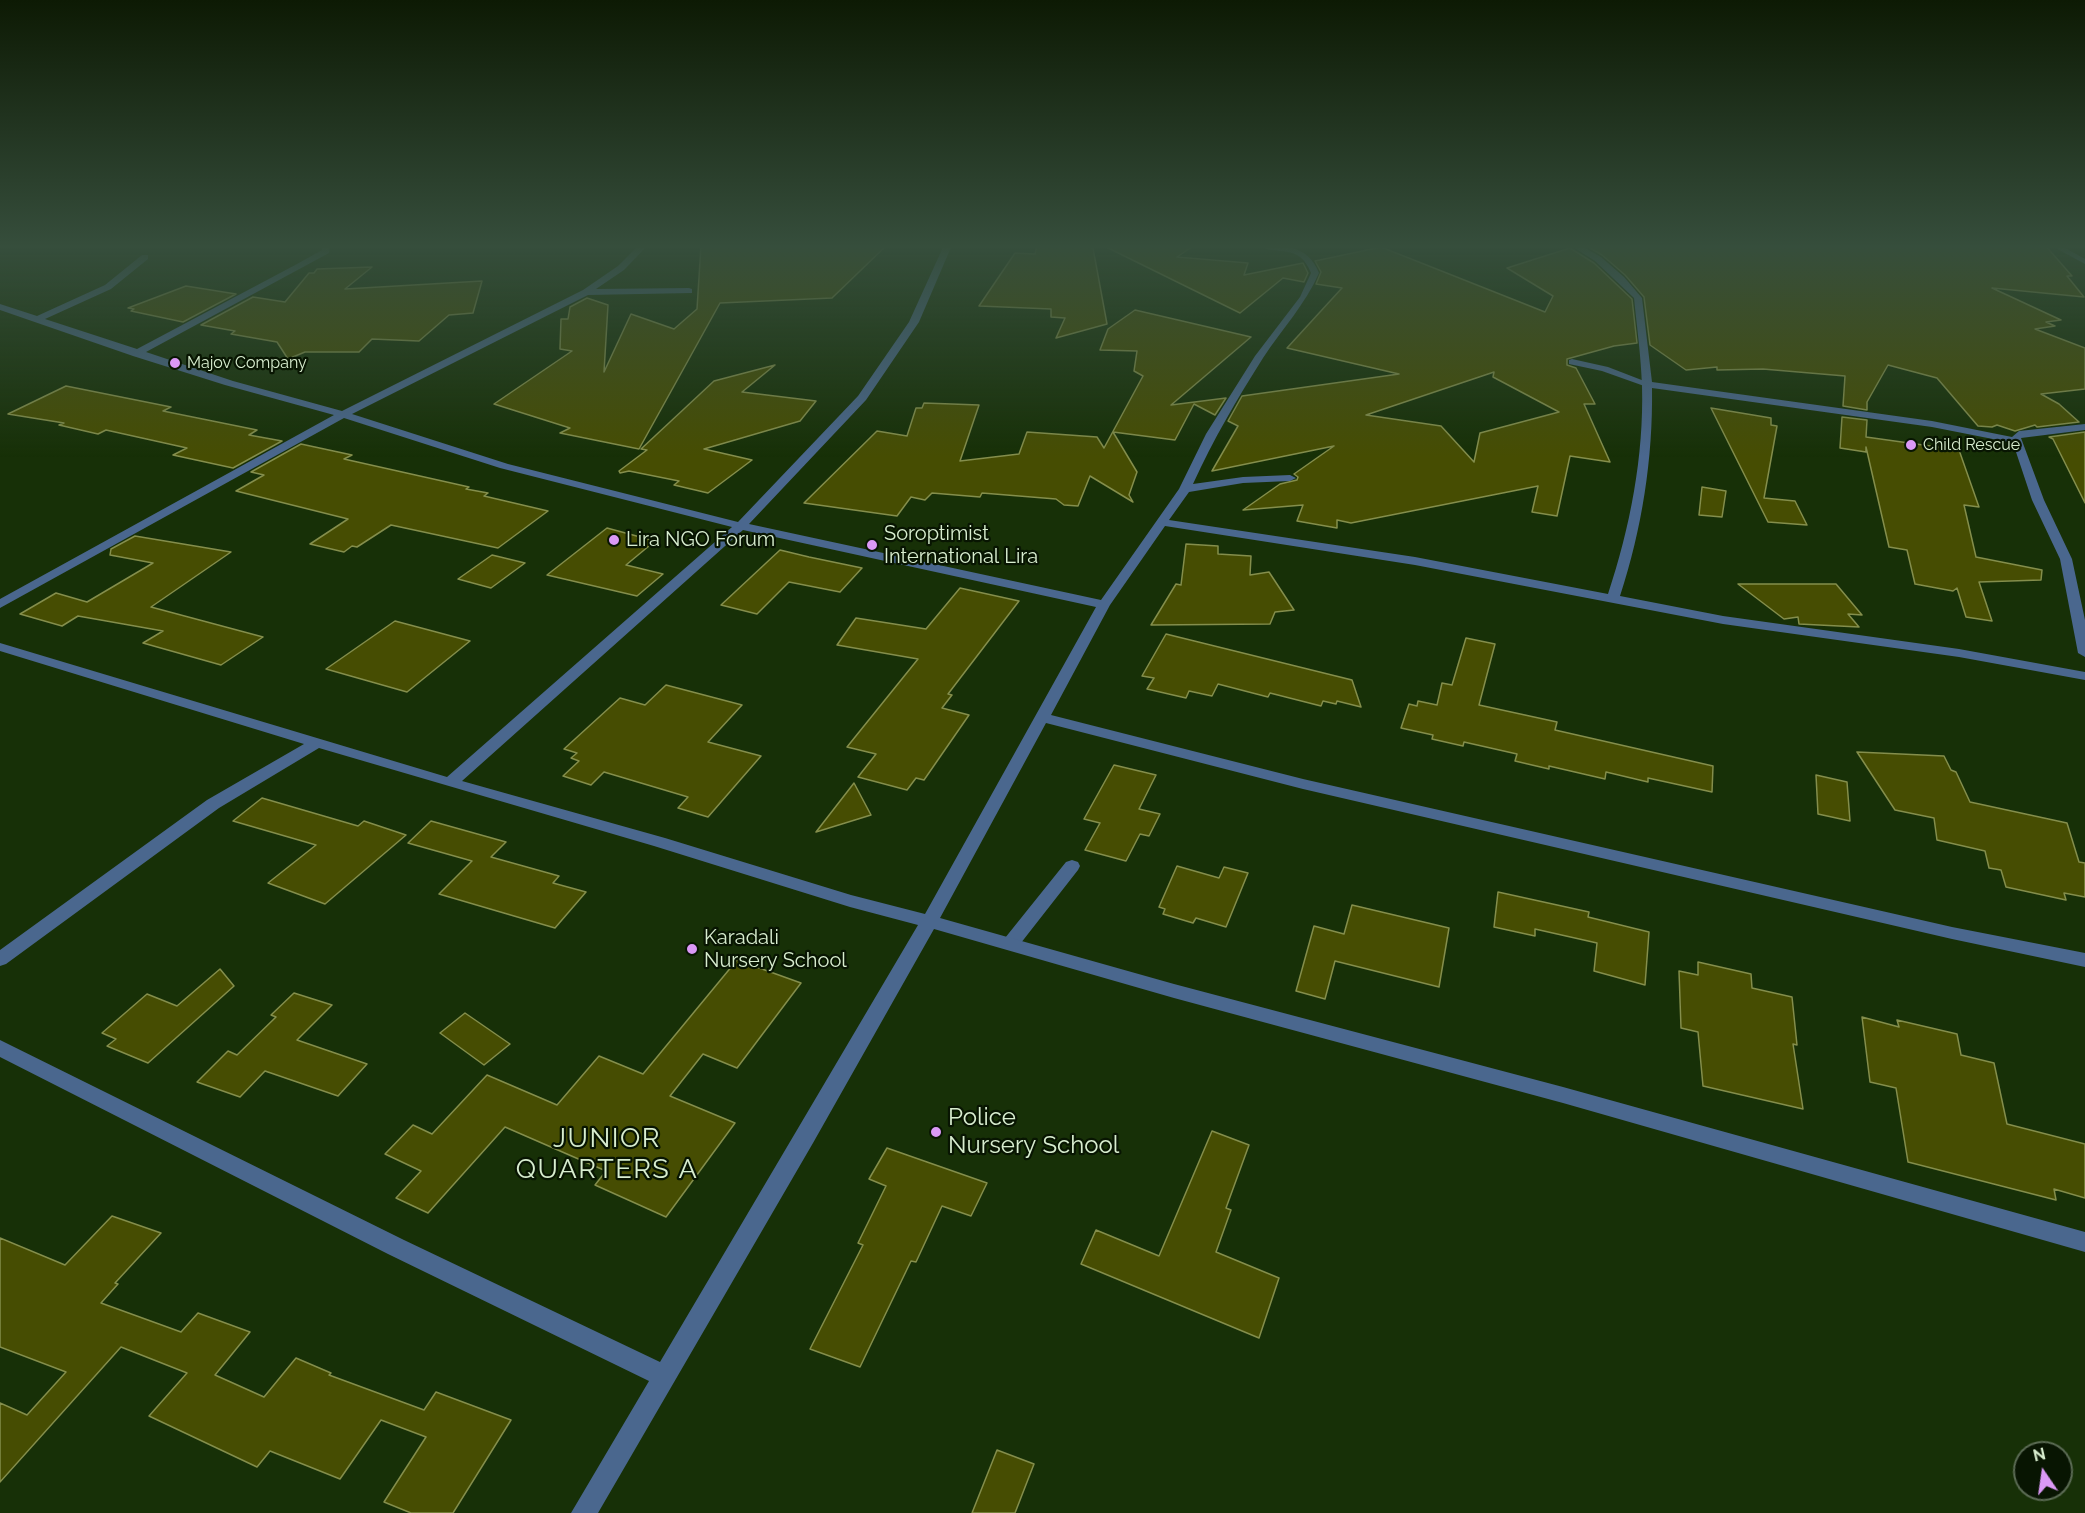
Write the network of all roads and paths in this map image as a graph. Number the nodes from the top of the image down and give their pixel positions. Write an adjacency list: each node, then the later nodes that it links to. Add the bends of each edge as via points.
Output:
1 (27, 316): 8 (street)
2 (45, 316): 8 (street)
3 (208, 316): 9 (street)
4 (539, 316): 12 (street)
5 (917, 316): 18 (street, via 862,398)
6 (1290, 316): 16 (street, via 1211,434)
7 (1640, 316): 11 (street)
8 (38, 319): 9 (street)
9 (136, 354): 12 (street)
10 (1572, 362): 11 (street)
11 (1647, 384): 14 (street, via 1932,423); 19 (street, via 1646,434 1635,513 1626,562)
12 (343, 414): 18 (street, via 504,466); 20 (street)
13 (2085, 427): 14 (street, via 2019,434)
14 (2017, 441): 23 (street, via 2038,500 2066,559)
15 (1290, 478): 16 (street)
16 (1185, 489): 17 (street)
17 (1161, 522): 19 (street, via 1415,561); 21 (street)
18 (741, 526): 21 (street); 27 (street)
19 (1613, 598): 24 (street, via 1723,620 1959,653)
20 (0, 604)
21 (1104, 605): 25 (street)
22 (0, 647): 26 (street)
23 (2085, 653)
24 (2085, 676)
25 (1042, 717): 29 (street); 32 (street, via 1303,784)
26 (317, 743): 27 (street); 31 (street, via 213,804)
27 (450, 783): 29 (street)
28 (1072, 866): 30 (street)
29 (929, 922): 30 (street); 35 (street)
30 (1011, 943): 34 (street)
31 (0, 959)
32 (2085, 960)
33 (0, 1048): 35 (street)
34 (2085, 1242)
35 (663, 1376): 36 (street)
36 (584, 1513)

